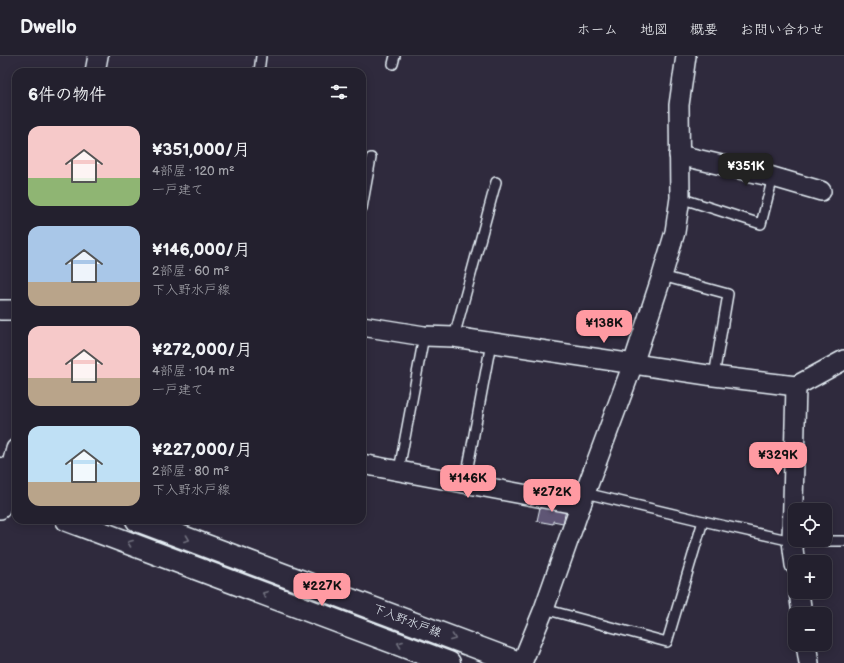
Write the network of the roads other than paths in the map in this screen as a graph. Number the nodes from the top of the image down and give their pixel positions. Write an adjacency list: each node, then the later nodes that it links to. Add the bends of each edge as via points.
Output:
1 (98, 56): 4 (street)
2 (261, 56): 5 (lane)
3 (686, 56): 6 (street, via 679,105)
4 (96, 68)
5 (260, 68)
6 (679, 155): 8 (street); 12 (street)
7 (371, 158): 10 (lane)
8 (773, 177): 11 (street); 12 (lane, via 761,224)
9 (496, 182): 18 (lane)
10 (366, 186)
11 (821, 190)
12 (680, 198): 13 (street, via 675,232)
13 (662, 276): 21 (street); 22 (lane, via 728,294)
14 (0, 310): 15 (street)
15 (12, 310)
16 (366, 327): 17 (street)
17 (424, 336): 18 (street); 26 (lane)
18 (454, 337): 19 (street)
19 (491, 343): 21 (street); 28 (lane)
20 (844, 360): 23 (street)
21 (633, 364): 22 (street); 29 (street)
22 (714, 376): 23 (street)
23 (796, 386): 31 (street)
24 (12, 462): 27 (street)
25 (366, 465): 26 (street)
26 (399, 470): 28 (street)
27 (9, 472): 30 (street)
28 (465, 483): 29 (street)
29 (583, 499): 32 (lane); 38 (street)
30 (5, 500)
31 (793, 503)
32 (703, 521): 35 (lane); 38 (lane, via 667,642)
33 (78, 524): 40 (main road, 下入野水戸線, one-way to 33)
34 (148, 524): 41 (main road, 下入野水戸線, one-way to 41)
35 (788, 540)
36 (832, 541): 37 (lane)
37 (844, 541)
38 (544, 609): 41 (street)
39 (807, 651): 42 (street)
40 (449, 663)
41 (521, 663)
42 (809, 663)

